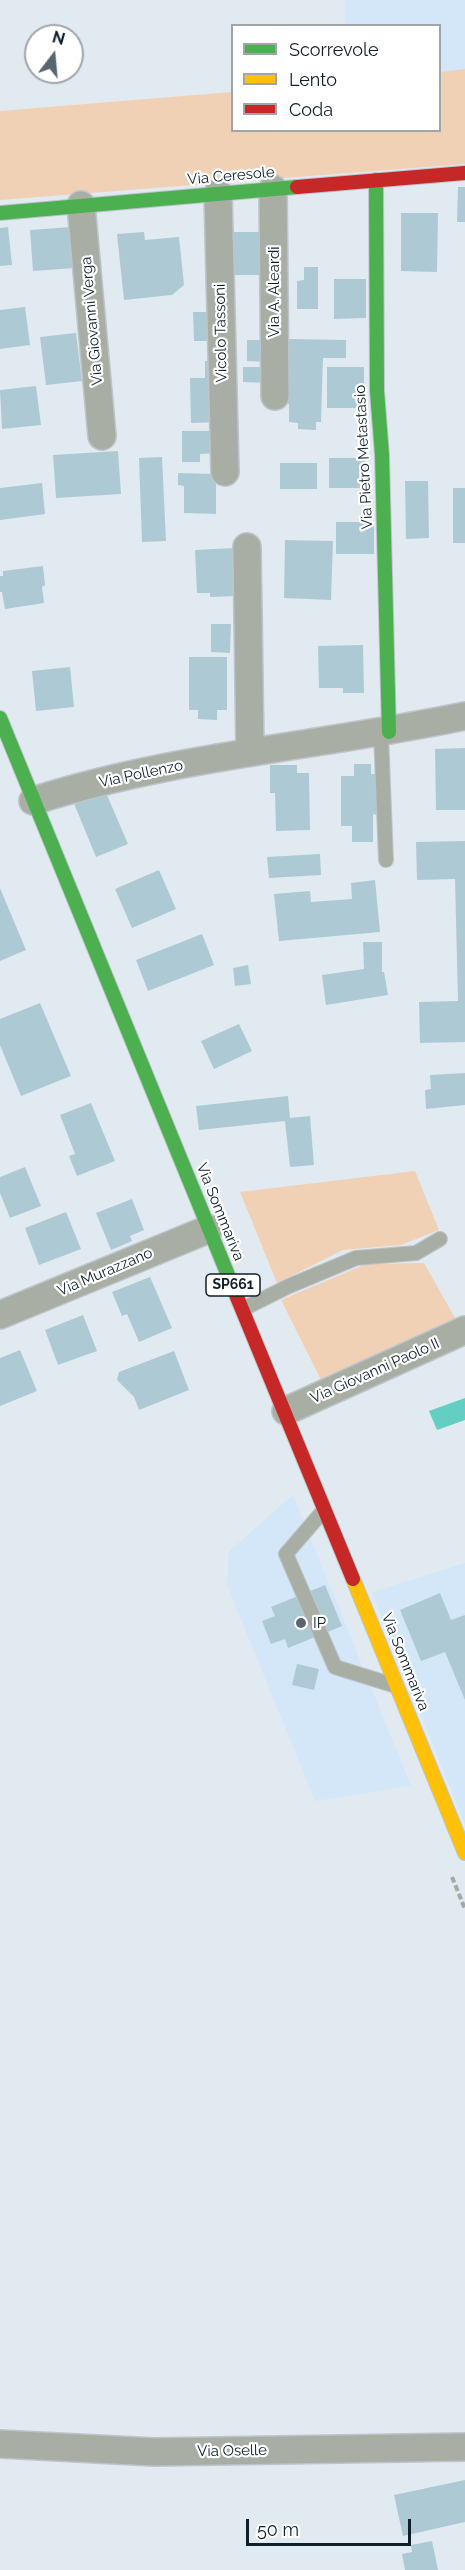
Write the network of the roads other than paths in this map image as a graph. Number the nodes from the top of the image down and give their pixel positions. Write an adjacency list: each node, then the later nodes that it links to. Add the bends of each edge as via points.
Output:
1 (465, 172): 2 (main road, Via Ceresole)
2 (376, 180): 3 (main road, Via Ceresole); 13 (main road, Via Pietro Metastasio, via 376,391 382,455)
3 (273, 189): 4 (main road, Via Ceresole); 7 (street, Via A. Aleardi)
4 (218, 193): 5 (main road, Via Ceresole); 9 (street, Vicolo Tassoni)
5 (81, 205): 6 (main road, Via Ceresole); 8 (street, Via Giovanni Verga)
6 (0, 213)
7 (274, 396)
8 (102, 436)
9 (225, 472)
10 (246, 547): 14 (street)
11 (465, 716): 13 (street, Via Pollenzo)
12 (0, 718): 15 (main road, Via Sommariva / SP661)
13 (385, 733): 14 (street, Via Pollenzo); 16 (lane)
14 (250, 752): 15 (street, Via Pollenzo, via 72,788)
15 (33, 801): 17 (main road, Via Sommariva / SP661)
16 (386, 860)
17 (209, 1229): 19 (main road, Via Sommariva / SP661); 20 (street, Via Murazzano)
18 (440, 1239): 19 (lane, via 416,1253 356,1258)
19 (243, 1309): 22 (main road, Via Sommariva / SP661)
20 (0, 1315)
21 (465, 1330): 22 (street, Via Giovanni Paolo II)
22 (286, 1412): 23 (main road, Via Sommariva / SP661)
23 (325, 1509): 24 (main road, Via Sommariva / SP661); 24 (lane, via 286,1554 335,1667)
24 (397, 1686): 25 (main road, Via Sommariva / SP661)
25 (465, 1853)
26 (0, 2444): 27 (street, Via Oselle, via 154,2452)
27 (465, 2447)

